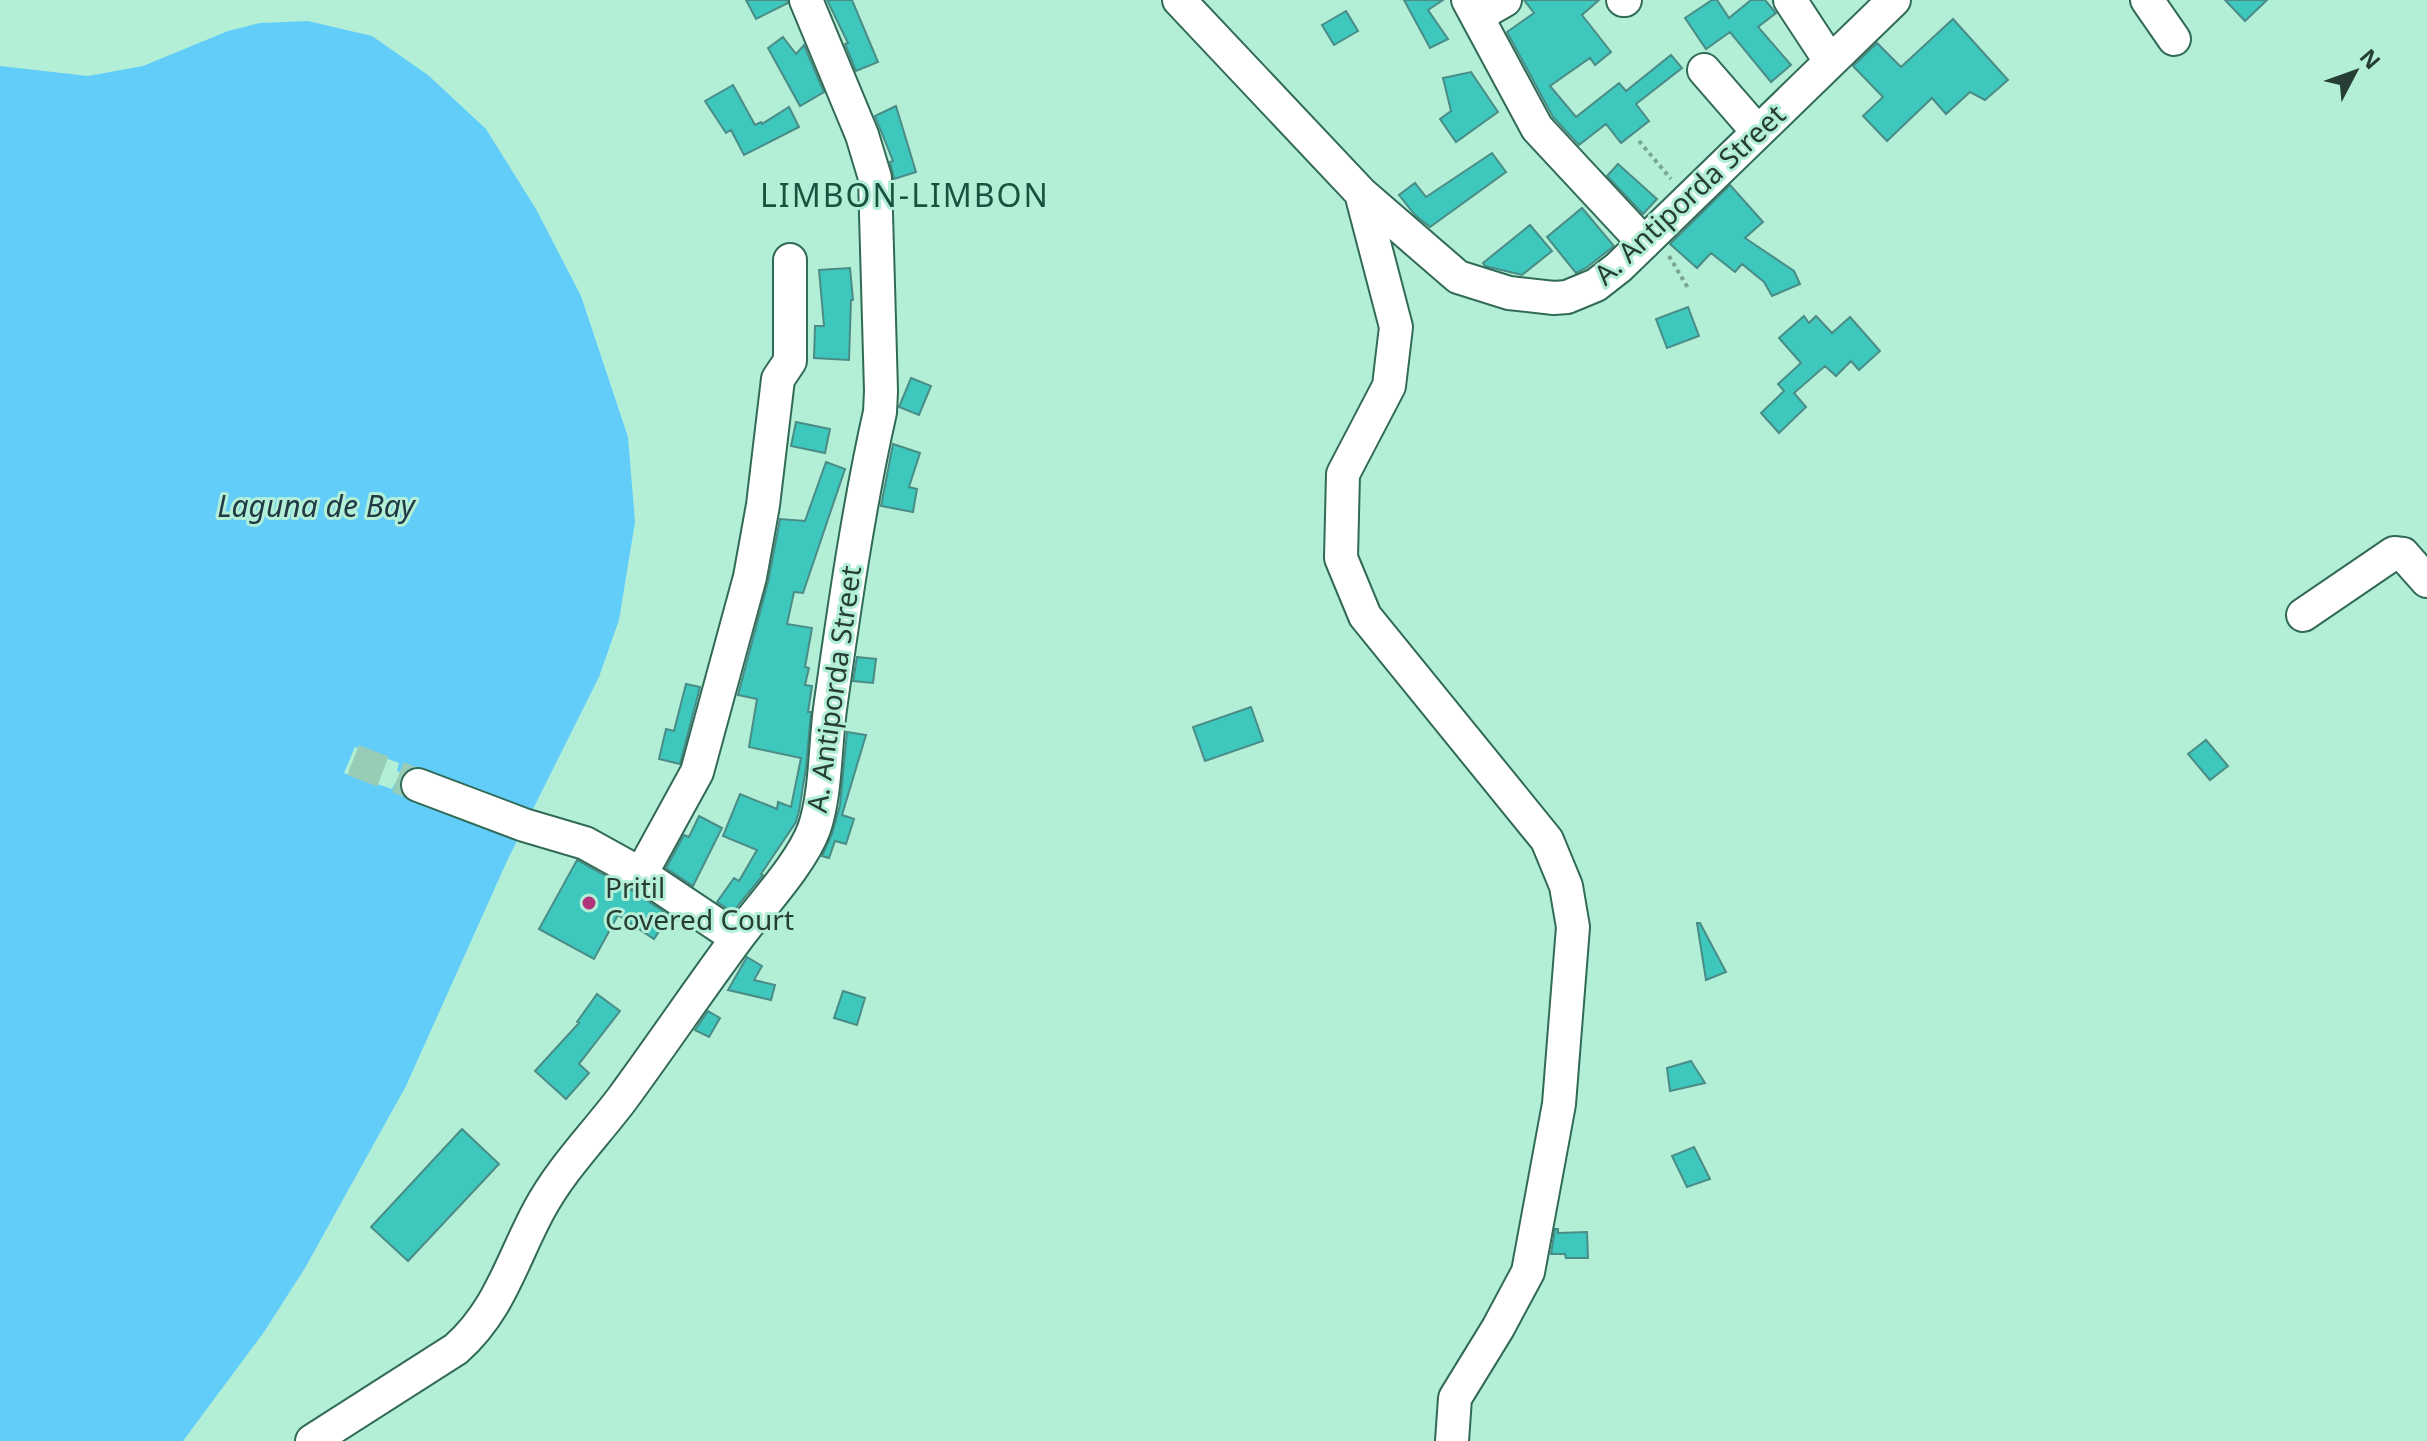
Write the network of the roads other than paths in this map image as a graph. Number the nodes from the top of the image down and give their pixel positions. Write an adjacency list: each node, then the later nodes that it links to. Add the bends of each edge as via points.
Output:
1 (806, 0): 19 (street, A. Antiporda Street, via 875,178 880,412 852,551 814,828)
2 (1179, 0): 12 (street, A. Antiporda Street)
3 (1505, 0): 7 (street)
4 (1790, 0): 9 (street)
5 (1894, 0): 9 (street, A. Antiporda Street)
6 (2147, 0): 8 (street)
7 (1473, 8): 13 (street, via 1537,128)
8 (2174, 39)
9 (1830, 61): 11 (street, A. Antiporda Street)
10 (1704, 70): 11 (street)
11 (1757, 131): 13 (street, A. Antiporda Street)
12 (1361, 193): 13 (street, A. Antiporda Street, via 1458,277 1534,297 1567,297 1596,285); 21 (street, via 1396,327 1389,386 1343,474 1341,558 1365,616 1547,840 1566,886 1573,927 1559,1104 1528,1272 1455,1398)
13 (1650, 238)
14 (790, 260): 18 (street, via 790,361 778,379 748,588 697,772)
15 (2427, 581): 16 (street, via 2403,554 2394,553)
16 (2303, 615)
17 (418, 785): 18 (street, via 585,843)
18 (641, 874): 19 (street)
19 (737, 938): 20 (street, A. Antiporda Street, via 555,1183 495,1303 470,1336)
20 (312, 1441)
21 (1452, 1441)

